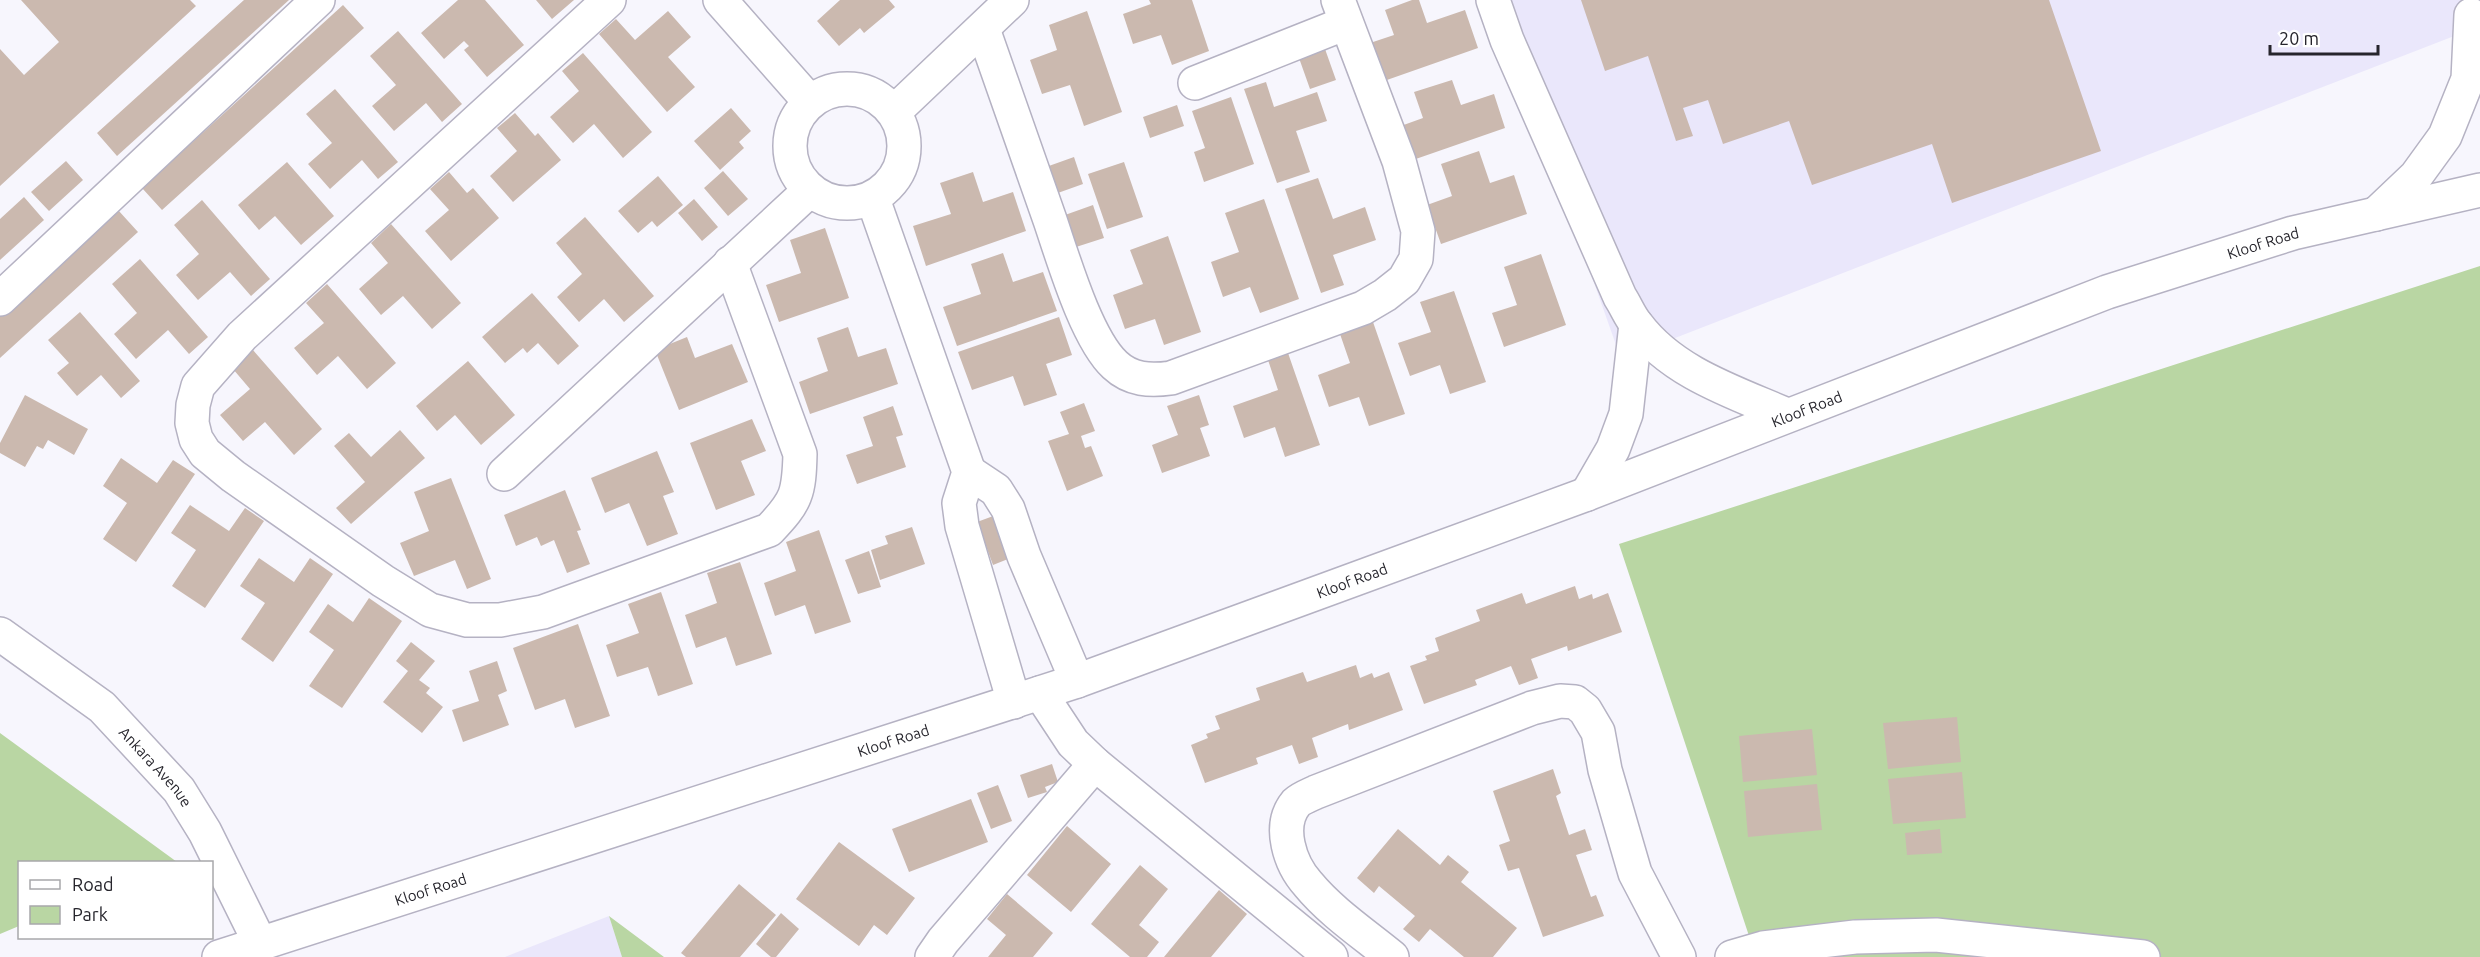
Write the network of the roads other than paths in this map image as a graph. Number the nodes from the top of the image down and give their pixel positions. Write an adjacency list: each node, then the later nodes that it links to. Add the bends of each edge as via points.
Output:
1 (318, 0): 17 (street)
2 (609, 0): 16 (street, via 242,336 198,386 193,405 196,439 205,453 233,476 430,610 466,620 500,620 543,612 769,530 791,508 800,484 800,454)
3 (720, 0): 10 (street)
4 (1012, 0): 8 (street)
5 (1493, 0): 18 (street, via 1620,297)
6 (1342, 11): 8 (street, via 1399,161 1418,231 1416,259 1404,280 1363,308 1154,381 1132,377 1101,348 1072,285); 9 (street)
7 (2475, 20): 15 (street, via 2468,79 2445,135 2416,176)
8 (983, 29): 11 (street)
9 (1195, 83)
10 (810, 102): 11 (street, via 831,90 854,89 876,96); 12 (street, via 796,120 790,150 800,179)
11 (894, 111): 14 (street, via 902,126 904,160 887,189)
12 (810, 190): 14 (street, via 840,204); 16 (street)
13 (2480, 190): 15 (street, Kloof Road)
14 (873, 199): 20 (street)
15 (2375, 215): 19 (street, Kloof Road, via 2293,233 2107,292)
16 (730, 262): 21 (street)
17 (0, 299)
18 (1636, 324): 19 (street, via 1656,346 1691,373); 22 (street, via 1626,414)
19 (1787, 416): 22 (street, Kloof Road)
20 (969, 472): 24 (street, via 996,490 1008,509); 25 (street, via 959,503 962,526)
21 (504, 474)
22 (1587, 494): 24 (street, Kloof Road)
23 (0, 634): 27 (street, Ankara Avenue, via 102,707 179,790 205,832)
24 (1077, 681): 25 (street, Kloof Road)
25 (1027, 698): 26 (street); 27 (street, Kloof Road)
26 (1095, 764): 29 (street); 30 (street)
27 (260, 943): 28 (street, Kloof Road)
28 (219, 957)
29 (932, 957)
30 (1331, 957)
31 (1392, 957): 32 (street, via 1306,883 1286,837 1287,818 1297,802 1532,708 1560,701 1575,702 1585,710 1598,732 1635,873)
32 (1679, 957)
33 (1732, 957): 34 (street, via 1763,948 1855,937 1936,935)
34 (2143, 957)

